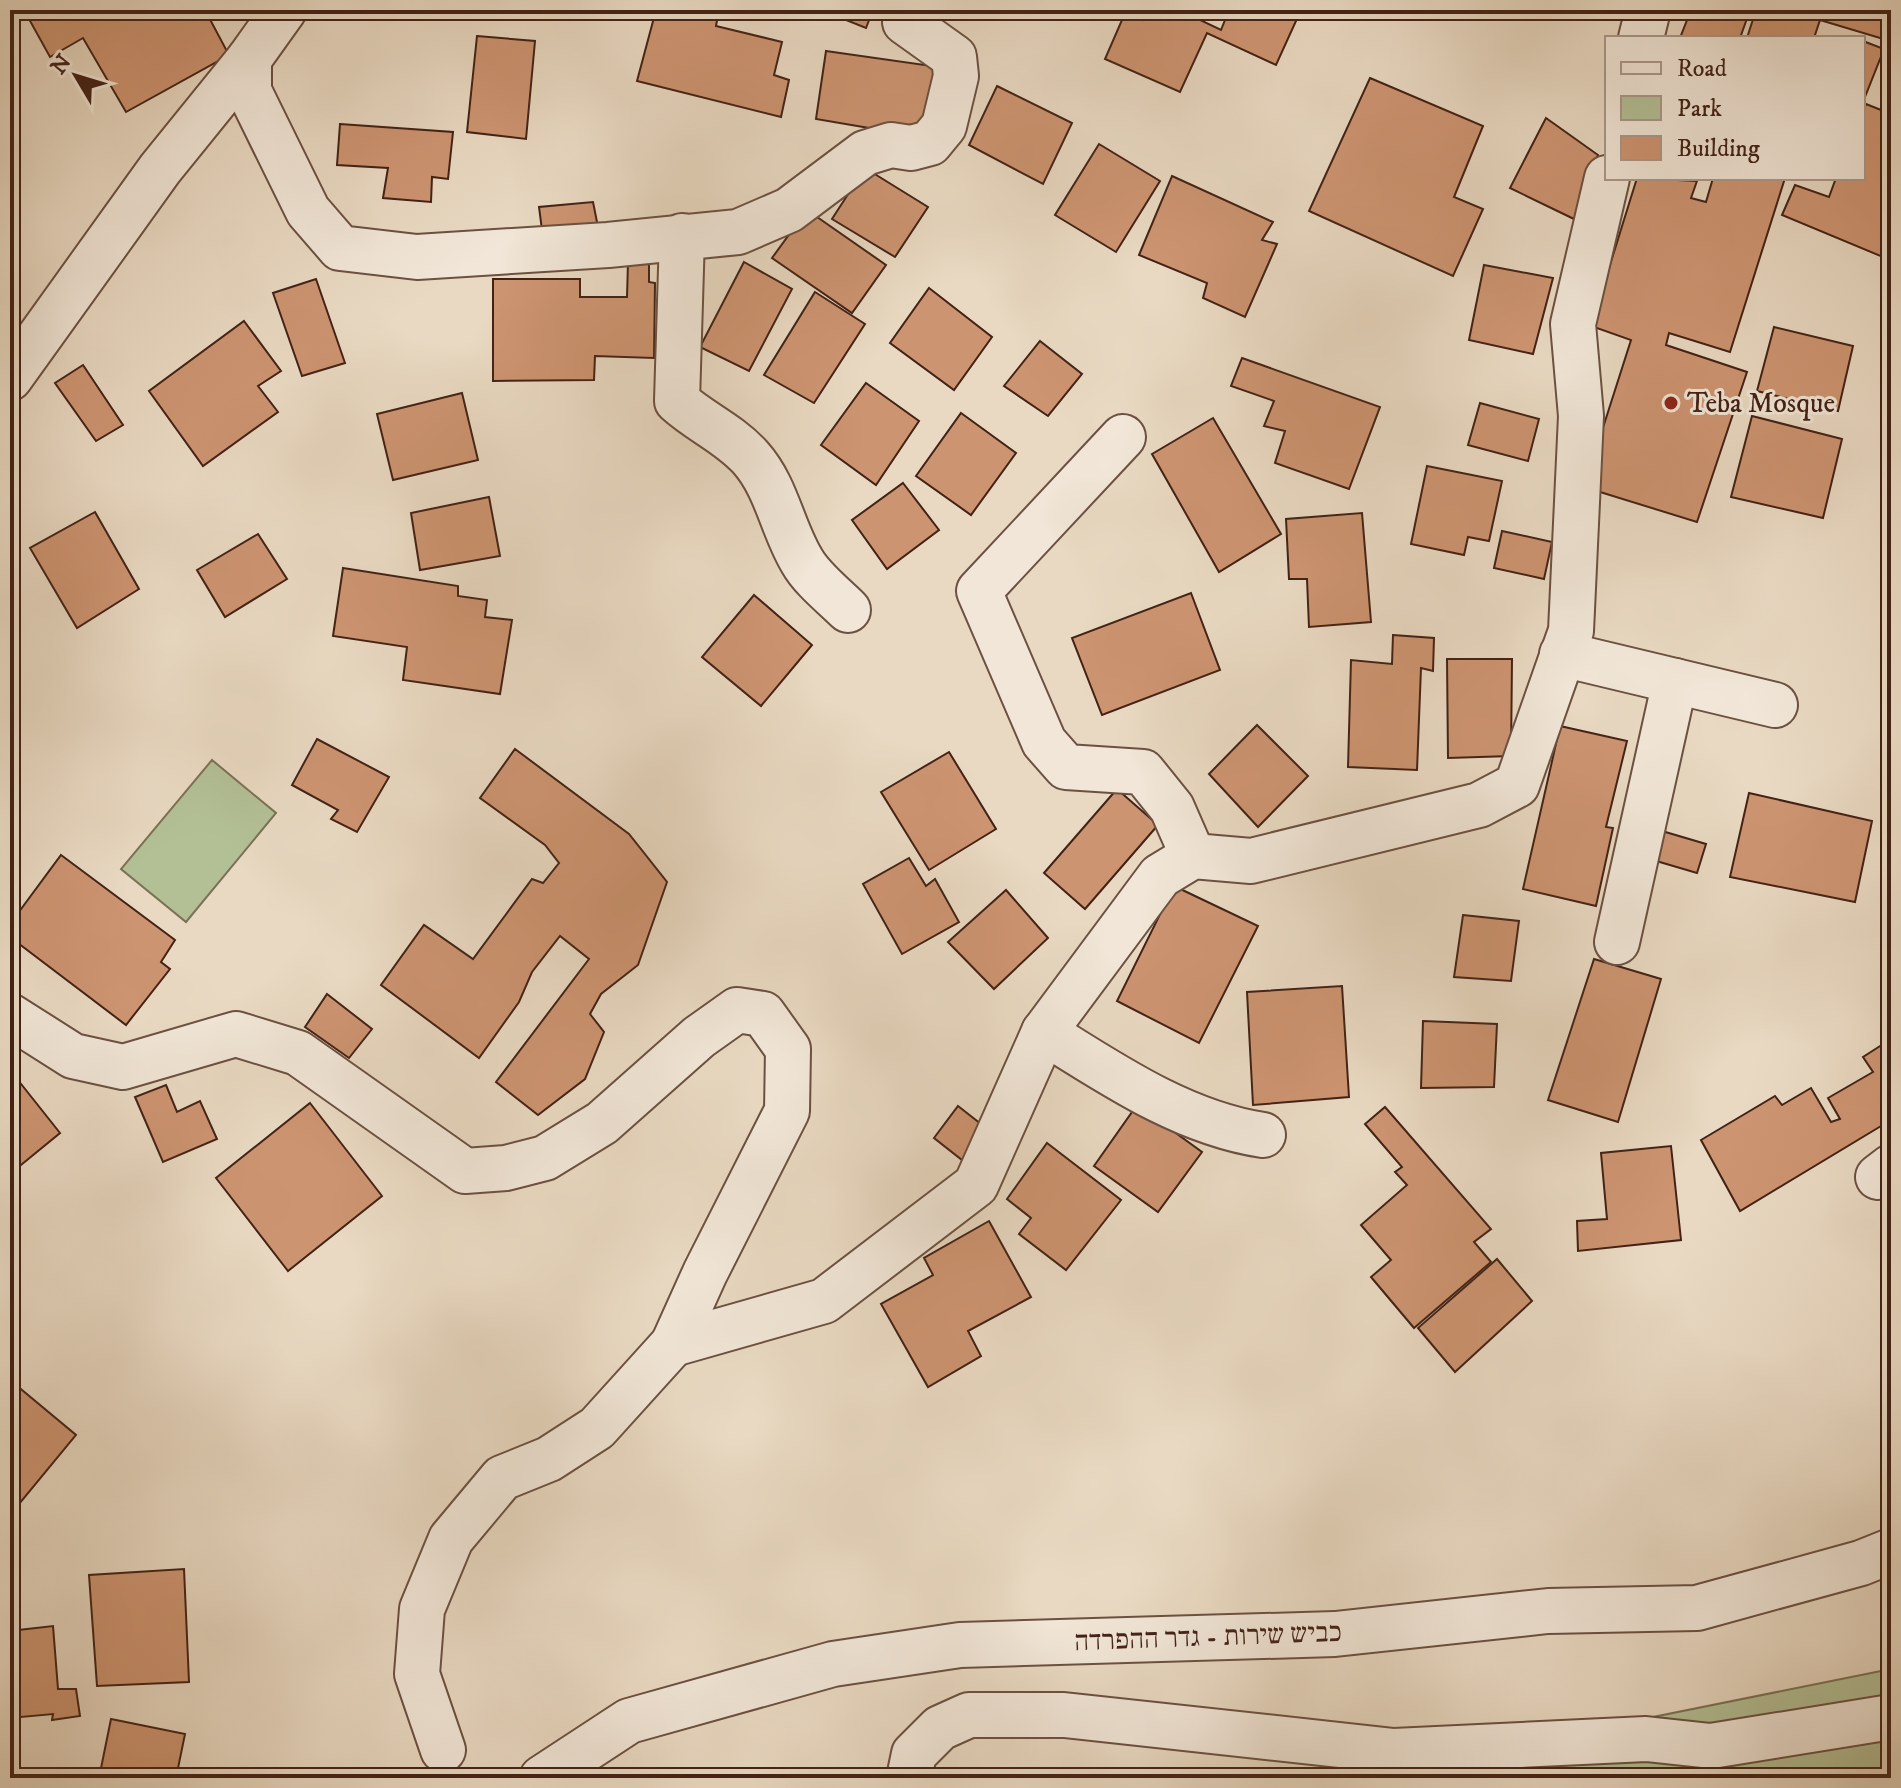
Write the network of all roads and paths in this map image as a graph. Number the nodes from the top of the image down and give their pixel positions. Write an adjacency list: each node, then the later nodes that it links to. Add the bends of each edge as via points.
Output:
1 (284, 10): 5 (street)
2 (1648, 10): 4 (street)
3 (905, 22): 7 (street, via 954,57 956,76 944,126 930,143 865,153 789,210 738,232)
4 (1642, 36)
5 (249, 59): 7 (street, via 249,91 269,136 308,211 340,248 417,257); 8 (street, via 160,169)
6 (1607, 180): 11 (street, via 1573,324 1581,416 1571,631)
7 (682, 236): 10 (street, via 677,401 752,458 781,508 802,563)
8 (10, 378)
9 (1123, 437): 14 (street, via 979,591 1044,742 1066,767 1143,772 1172,808)
10 (848, 610)
11 (1562, 654): 12 (street); 14 (street, via 1517,785 1479,805 1251,861)
12 (1675, 681): 13 (street); 15 (street)
13 (1775, 705)
14 (1193, 856): 17 (street, via 1160,876)
15 (1617, 942)
16 (10, 1016): 19 (street, via 73,1056 123,1067 236,1034 298,1053 465,1171 545,1158 602,1123 737,1010 763,1014 788,1049 787,1111)
17 (1044, 1032): 18 (street, via 1126,1084 1228,1130); 19 (street, via 976,1185 824,1301)
18 (1263, 1135)
19 (673, 1344): 22 (street, via 597,1428 549,1459 502,1478 451,1539 422,1609 417,1674)
20 (1891, 1551): 23 (street, כביש שירות - גדר ההפרדה, via 1697,1608 1548,1611 1335,1634 960,1645 833,1664 629,1721)
21 (1891, 1717): 24 (street, via 1711,1746 1646,1739 1394,1751 1064,1715 969,1715 940,1728 914,1754)
22 (443, 1750)
23 (542, 1778)
24 (909, 1778)

